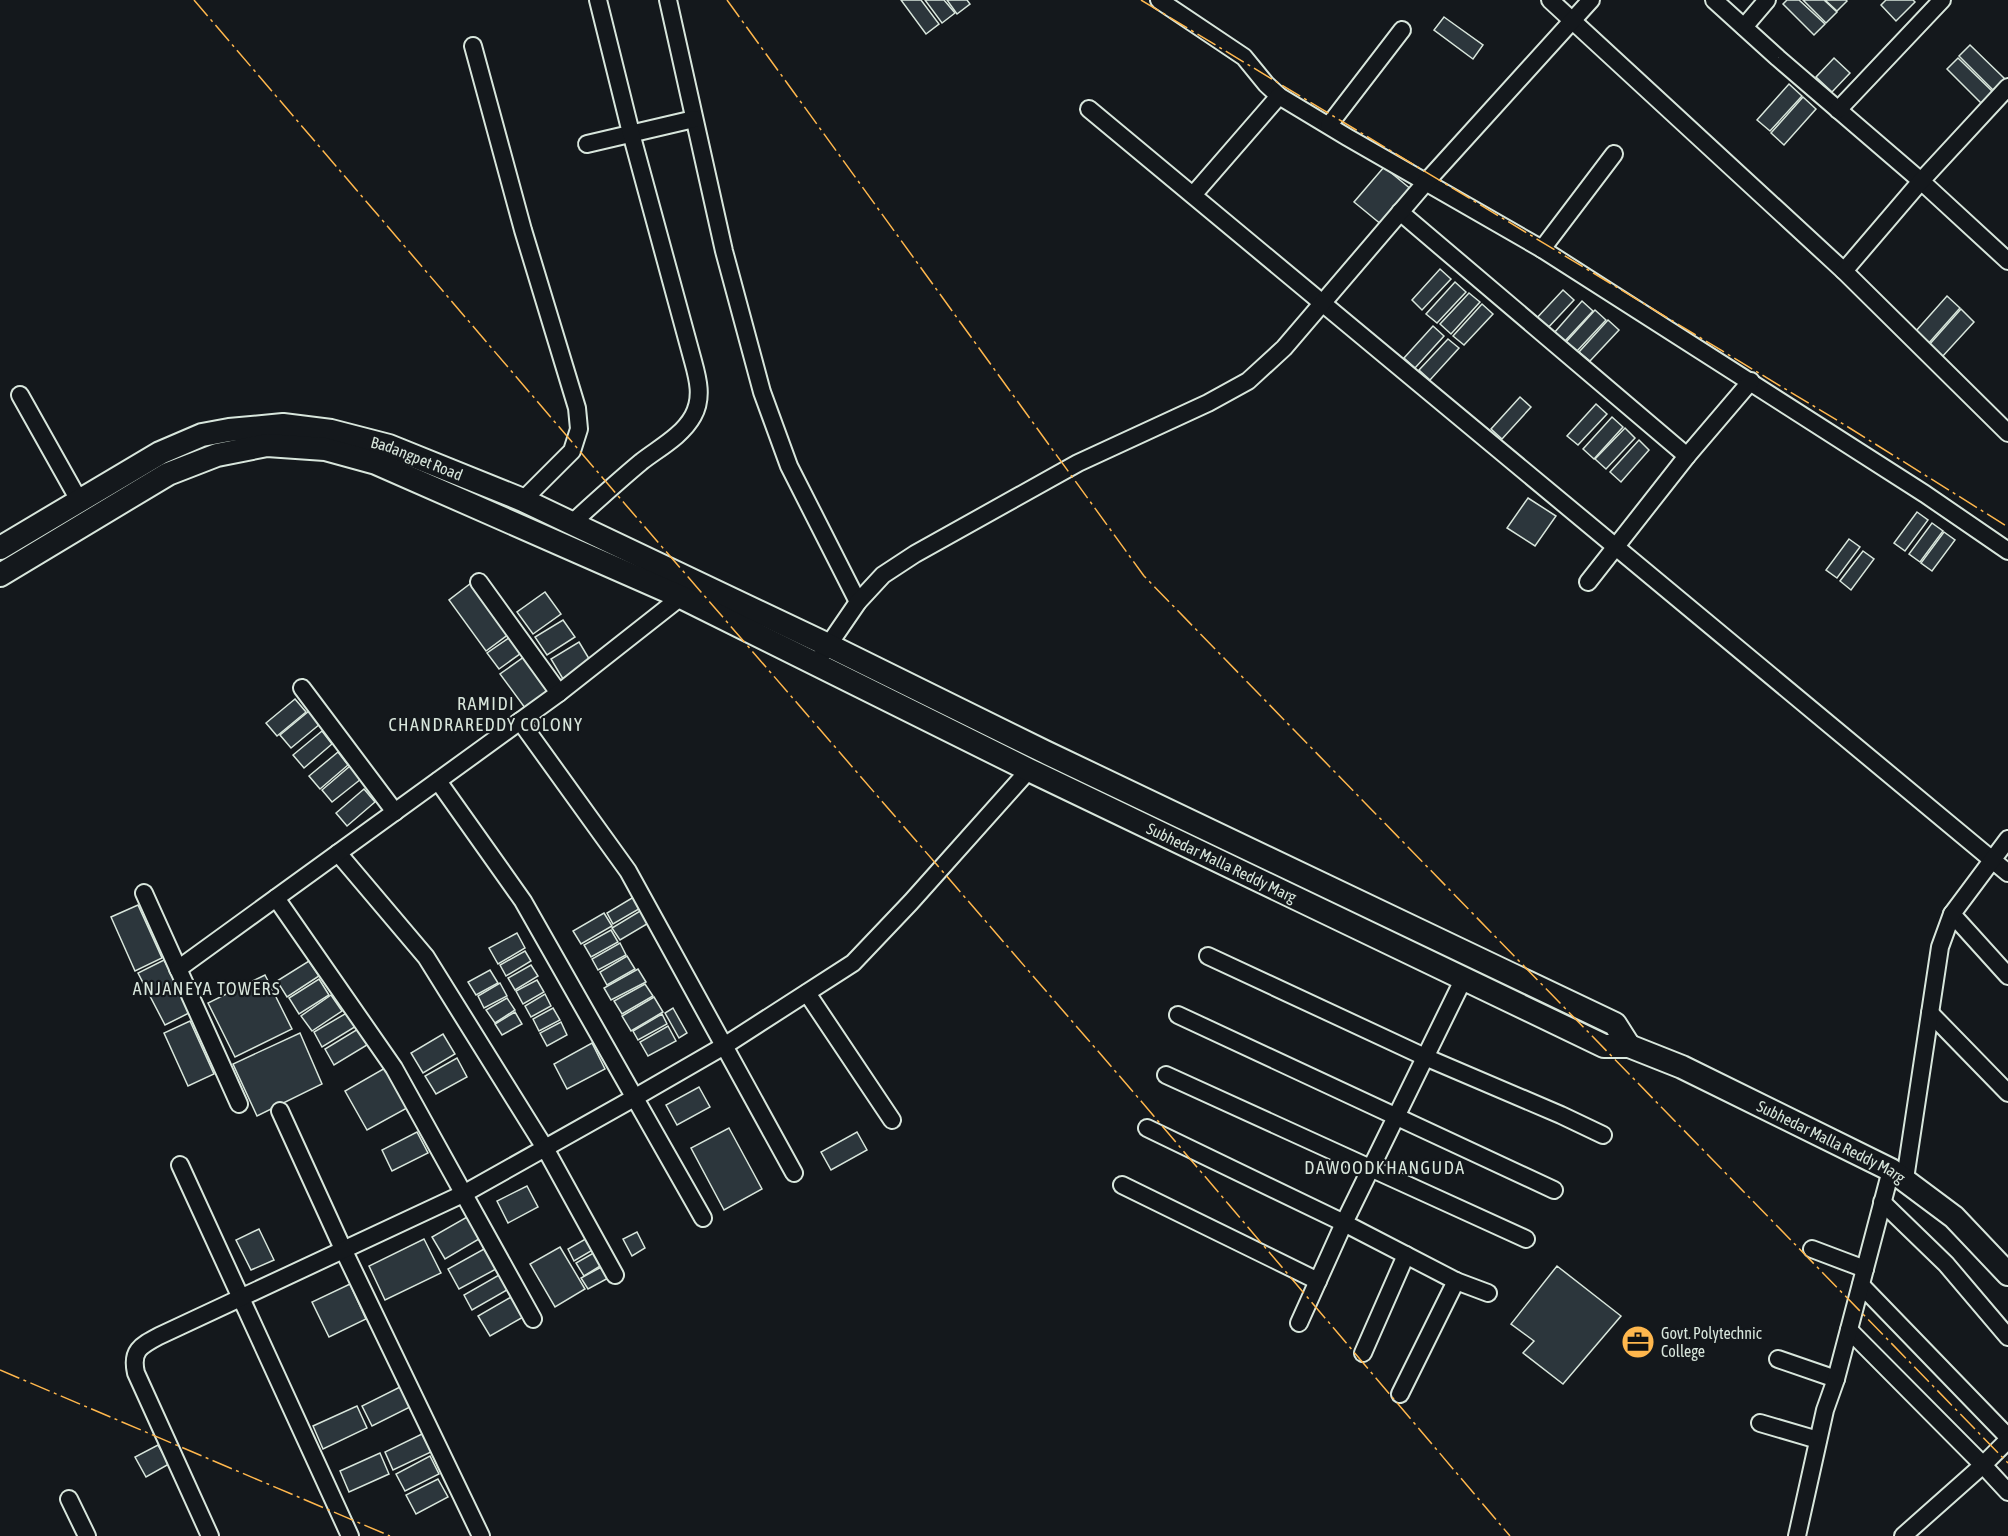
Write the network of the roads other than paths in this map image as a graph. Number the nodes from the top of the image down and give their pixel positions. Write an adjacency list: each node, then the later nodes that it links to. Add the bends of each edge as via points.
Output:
1 (598, 0): 19 (street)
2 (668, 0): 17 (street)
3 (1160, 0): 14 (street, via 1244,57)
4 (1550, 0): 9 (street)
5 (1591, 0): 9 (street)
6 (1714, 0): 10 (street)
7 (1767, 0): 10 (street)
8 (1942, 0): 16 (street)
9 (1573, 21): 23 (street); 28 (street)
10 (1744, 27): 16 (street)
11 (1402, 30): 18 (street)
12 (473, 46): 34 (street, via 577,408 579,429 572,451)
13 (2008, 87): 22 (street)
14 (1279, 96): 18 (street); 24 (street)
15 (1089, 109): 24 (street)
16 (1838, 110): 22 (street)
17 (694, 119): 19 (street); 44 (street, via 726,261 762,393 789,466)
18 (1329, 125): 23 (street)
19 (631, 133): 20 (street); 36 (street, via 693,361 699,398 694,416 678,435)
20 (587, 144)
21 (1614, 154): 26 (street)
22 (1921, 181): 27 (street); 28 (street)
23 (1426, 182): 25 (street); 26 (street)
24 (1193, 195): 29 (street)
25 (1400, 212): 29 (street); 33 (street)
26 (1542, 249): 30 (street)
27 (2008, 261)
28 (1844, 272): 32 (street)
29 (1322, 303): 37 (street); 44 (street, via 1284,348 1248,381 1078,463 915,554 883,575)
30 (1751, 381): 33 (street); 39 (street)
31 (20, 395): 35 (street)
32 (2008, 433)
33 (1687, 456): 37 (street)
34 (523, 500): 35 (main road, Badangpet Road, via 389,446 331,431 283,425 202,435 160,453); 36 (main road, Badangpet Road)
35 (80, 502): 38 (main road, Badangpet Road)
36 (571, 524): 45 (main road, Badangpet Road)
37 (1616, 547): 42 (street); 54 (street)
38 (0, 548)
39 (2008, 551)
40 (0, 575): 43 (main road, Badangpet Road, via 168,474 217,456 267,445 325,449 376,463)
41 (479, 582): 47 (street)
42 (1588, 582)
43 (681, 597): 45 (main road, Badangpet Road); 47 (street)
44 (858, 602): 45 (street)
45 (822, 654): 49 (main road, Subhedar Malla Reddy Marg); 67 (main road, Subhedar Malla Reddy Marg, via 1045,752 1615,1024)
46 (302, 688): 51 (street)
47 (559, 693): 48 (street)
48 (520, 721): 50 (street); 66 (street, via 628,871)
49 (1029, 770): 62 (main road, Subhedar Malla Reddy Marg); 63 (street, via 853,963)
50 (438, 781): 51 (street); 71 (street, via 523,901)
51 (395, 812): 53 (street)
52 (2008, 839): 54 (street)
53 (338, 853): 57 (street); 78 (street, via 426,957)
54 (1992, 860): 55 (street); 58 (street)
55 (2008, 873)
56 (144, 893): 60 (street)
57 (276, 898): 60 (street); 85 (street, via 394,1068)
58 (1952, 914): 61 (street); 64 (street, via 1940,948)
59 (1208, 956): 68 (street)
60 (178, 969): 72 (street)
61 (2008, 976)
62 (1464, 978): 67 (main road, Subhedar Malla Reddy Marg, via 1604,1046); 68 (street)
63 (807, 993): 66 (street); 75 (street)
64 (1930, 1013): 70 (street); 82 (street)
65 (1178, 1015): 74 (street)
66 (724, 1046): 71 (street); 81 (street)
67 (1629, 1046): 82 (main road, Subhedar Malla Reddy Marg, via 1682,1067)
68 (1425, 1058): 74 (street); 77 (street)
69 (1166, 1075): 80 (street)
70 (2008, 1094)
71 (634, 1098): 78 (street); 87 (street)
72 (239, 1104)
73 (279, 1111): 90 (street)
74 (1397, 1116): 80 (street); 84 (street)
75 (892, 1119)
76 (1147, 1128): 88 (street)
77 (1603, 1135)
78 (545, 1149): 85 (street); 95 (street)
79 (180, 1166): 100 (street)
80 (1371, 1170): 88 (street); 89 (street)
81 (794, 1173)
82 (1898, 1174): 86 (street); 94 (main road, Subhedar Malla Reddy Marg, via 1954,1217)
83 (1122, 1185): 96 (street)
84 (1554, 1190)
85 (465, 1192): 90 (street); 101 (street)
86 (1882, 1202): 93 (street); 104 (street, via 1946,1264)
87 (703, 1218)
88 (1344, 1223): 92 (street); 96 (street)
89 (1526, 1239)
90 (343, 1249): 100 (street); 119 (street)
91 (1812, 1249): 93 (street)
92 (1406, 1255): 97 (street); 105 (street)
93 (1865, 1269): 98 (street)
94 (2008, 1274)
95 (615, 1275)
96 (1318, 1281): 102 (street)
97 (1456, 1281): 99 (street); 108 (street)
98 (1861, 1286): 103 (street); 110 (street)
99 (1488, 1293)
100 (241, 1298): 117 (street, via 150,1340 136,1352 134,1362); 118 (street)
101 (533, 1318)
102 (1299, 1323)
103 (1849, 1330): 107 (street); 112 (street)
104 (2008, 1337)
105 (1363, 1353)
106 (1778, 1359): 107 (street)
107 (1836, 1379): 111 (street)
108 (1400, 1394)
109 (1760, 1423): 111 (street)
110 (2008, 1438): 112 (street)
111 (1818, 1440): 120 (street)
112 (1983, 1465): 113 (street); 115 (street)
113 (2008, 1492)
114 (69, 1499): 116 (street)
115 (1906, 1535)
116 (87, 1536)
117 (210, 1536)
118 (350, 1536)
119 (481, 1536)
120 (1797, 1536)

